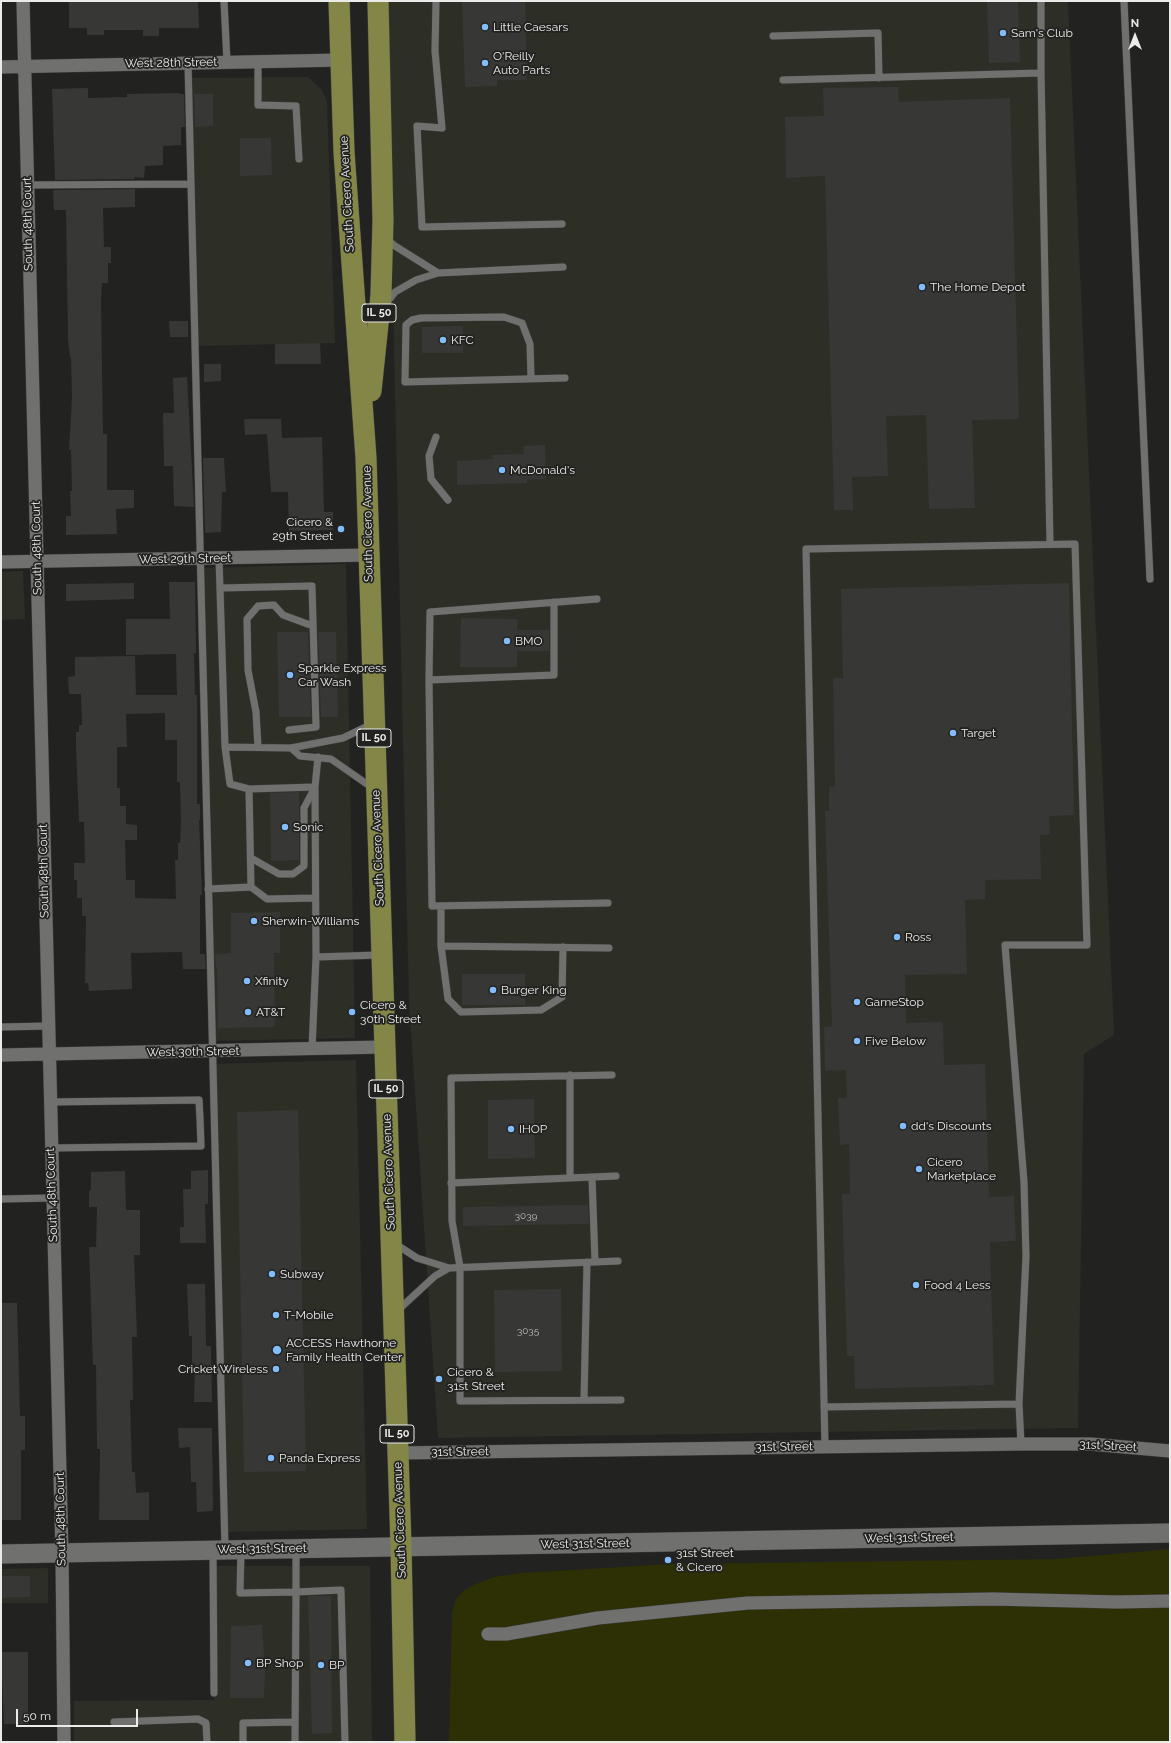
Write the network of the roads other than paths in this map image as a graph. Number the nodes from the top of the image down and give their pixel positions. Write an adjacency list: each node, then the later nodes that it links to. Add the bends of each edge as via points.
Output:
1 (23, 1): 13 (street, South 48th Court)
2 (224, 1): 10 (lane)
3 (339, 1): 9 (main road, South Cicero Avenue / IL 50)
4 (378, 1): 22 (main road, South Cicero Avenue / IL 50)
5 (436, 1): 21 (lane, via 435,51 442,128 417,126 422,227)
6 (1041, 1): 15 (lane)
7 (1124, 1): 37 (lane)
8 (773, 36): 16 (lane, via 878,33)
9 (341, 60): 11 (street, West 28th Street); 29 (main road, South Cicero Avenue / IL 50, via 345,176)
10 (227, 62): 11 (street, West 28th Street); 12 (street, West 28th Street)
11 (258, 62): 18 (lane, via 258,105 296,106)
12 (188, 63): 13 (street, West 28th Street); 19 (lane)
13 (24, 66): 14 (street, West 28th Street); 20 (street, South 48th Court)
14 (1, 67)
15 (1042, 73): 16 (lane); 31 (lane)
16 (879, 78): 17 (lane)
17 (783, 80)
18 (299, 159)
19 (191, 184): 20 (lane); 33 (lane)
20 (27, 185): 35 (street, South 48th Court)
21 (562, 224)
22 (382, 235): 24 (lane); 25 (main road, South Cicero Avenue / IL 50)
23 (563, 267): 24 (lane)
24 (438, 273): 25 (lane, via 416,280 395,292)
25 (379, 314): 29 (main road, South Cicero Avenue / IL 50)
26 (531, 377): 26 (lane, via 405,382 405,328 408,322 421,318 504,316 522,323 530,344); 27 (lane)
27 (565, 378)
28 (436, 437): 30 (lane, via 429,456 431,480)
29 (366, 458): 32 (main road, South Cicero Avenue / IL 50)
30 (448, 500)
31 (1050, 544): 91 (lane, via 1075,544 1087,945 1005,945 1026,1256); 92 (lane, via 806,550)
32 (368, 556): 34 (street, West 29th Street); 43 (main road, South Cicero Avenue / IL 50)
33 (200, 558): 34 (street, West 29th Street); 35 (street, West 29th Street); 54 (lane)
34 (219, 558): 38 (lane)
35 (37, 561): 36 (street, West 29th Street); 63 (street, South 48th Court)
36 (1, 562)
37 (1150, 579)
38 (220, 588): 41 (lane, via 312,586); 45 (lane)
39 (598, 599): 40 (lane)
40 (554, 602): 42 (lane, via 430,612); 42 (lane, via 554,675)
41 (313, 626): 44 (lane, via 316,727); 46 (lane, via 283,616 274,605 258,606 247,619 248,670 256,712)
42 (429, 680): 57 (lane, via 432,906)
43 (374, 723): 47 (lane, via 343,738); 51 (main road, South Cicero Avenue / IL 50)
44 (289, 730)
45 (225, 747): 46 (lane); 50 (lane, via 230,784)
46 (258, 747): 47 (lane)
47 (291, 748): 48 (lane, via 300,756)
48 (318, 757): 49 (lane); 51 (lane, via 331,759)
49 (315, 786): 50 (lane); 52 (lane, via 304,808 304,866 293,874 279,874); 55 (lane)
50 (249, 789): 52 (lane)
51 (376, 791): 61 (main road, South Cicero Avenue / IL 50)
52 (251, 858): 53 (lane)
53 (252, 887): 54 (lane); 55 (lane, via 267,899)
54 (208, 889): 67 (lane)
55 (315, 898): 62 (lane)
56 (608, 903): 57 (lane)
57 (441, 906): 58 (lane)
58 (441, 946): 59 (lane); 59 (lane, via 448,999 461,1012 541,1010 562,998)
59 (563, 947): 60 (lane)
60 (609, 948)
61 (381, 955): 62 (lane); 65 (main road, South Cicero Avenue / IL 50)
62 (316, 957): 66 (lane)
63 (48, 1026): 64 (lane); 68 (street, South 48th Court)
64 (1, 1027)
65 (384, 1047): 66 (street, West 30th Street); 82 (main road, South Cicero Avenue / IL 50)
66 (312, 1049): 67 (street, West 30th Street)
67 (212, 1052): 68 (street, West 30th Street); 73 (lane)
68 (48, 1054): 69 (street, West 30th Street); 72 (street, South 48th Court)
69 (1, 1055)
70 (570, 1075): 71 (lane); 78 (lane); 79 (lane, via 451,1078)
71 (612, 1075)
72 (50, 1102): 74 (lane, via 199,1100); 75 (street, South 48th Court)
73 (214, 1117): 74 (lane); 100 (lane)
74 (200, 1118): 75 (lane, via 201,1146)
75 (51, 1148): 80 (street, South 48th Court)
76 (616, 1176): 77 (lane)
77 (592, 1177): 78 (lane); 85 (lane)
78 (570, 1178): 79 (lane)
79 (452, 1183): 86 (lane, via 452,1222)
80 (52, 1198): 81 (lane); 101 (street, South 48th Court)
81 (1, 1199)
82 (391, 1242): 87 (lane, via 417,1258); 88 (main road, South Cicero Avenue / IL 50)
83 (618, 1261): 85 (lane)
84 (587, 1262): 85 (lane); 86 (lane); 89 (lane)
85 (595, 1262)
86 (460, 1267): 87 (lane); 89 (lane, via 460,1401)
87 (449, 1268): 88 (lane, via 435,1276)
88 (393, 1314): 96 (main road, South Cicero Avenue / IL 50)
89 (584, 1400): 90 (lane)
90 (621, 1400)
91 (1019, 1404): 92 (lane); 93 (lane)
92 (824, 1407): 94 (lane)
93 (1021, 1444): 94 (street, 31st Street); 95 (street, 31st Street, via 1090,1444)
94 (825, 1447): 96 (street, 31st Street)
95 (1170, 1451)
96 (398, 1452): 98 (main road, South Cicero Avenue / IL 50)
97 (1170, 1534): 98 (main road, West 31st Street)
98 (401, 1546): 99 (main road, West 31st Street); 114 (main road, South Cicero Avenue / IL 50)
99 (296, 1548): 100 (main road, West 31st Street); 103 (lane)
100 (227, 1550): 101 (main road, West 31st Street); 103 (lane, via 240,1593); 106 (lane)
101 (62, 1553): 102 (main road, West 31st Street); 109 (street, South 48th Court)
102 (1, 1554)
103 (296, 1592): 108 (lane); 113 (lane, via 341,1590)
104 (1170, 1601): 105 (street, via 993,1599 748,1603 598,1618 506,1634)
105 (488, 1634)
106 (214, 1693)
107 (114, 1722): 110 (lane, via 198,1719 206,1724)
108 (294, 1722): 111 (lane, via 243,1724); 112 (lane)
109 (64, 1742)
110 (207, 1742)
111 (243, 1742)
112 (295, 1742)
113 (345, 1742)
114 (405, 1742)

